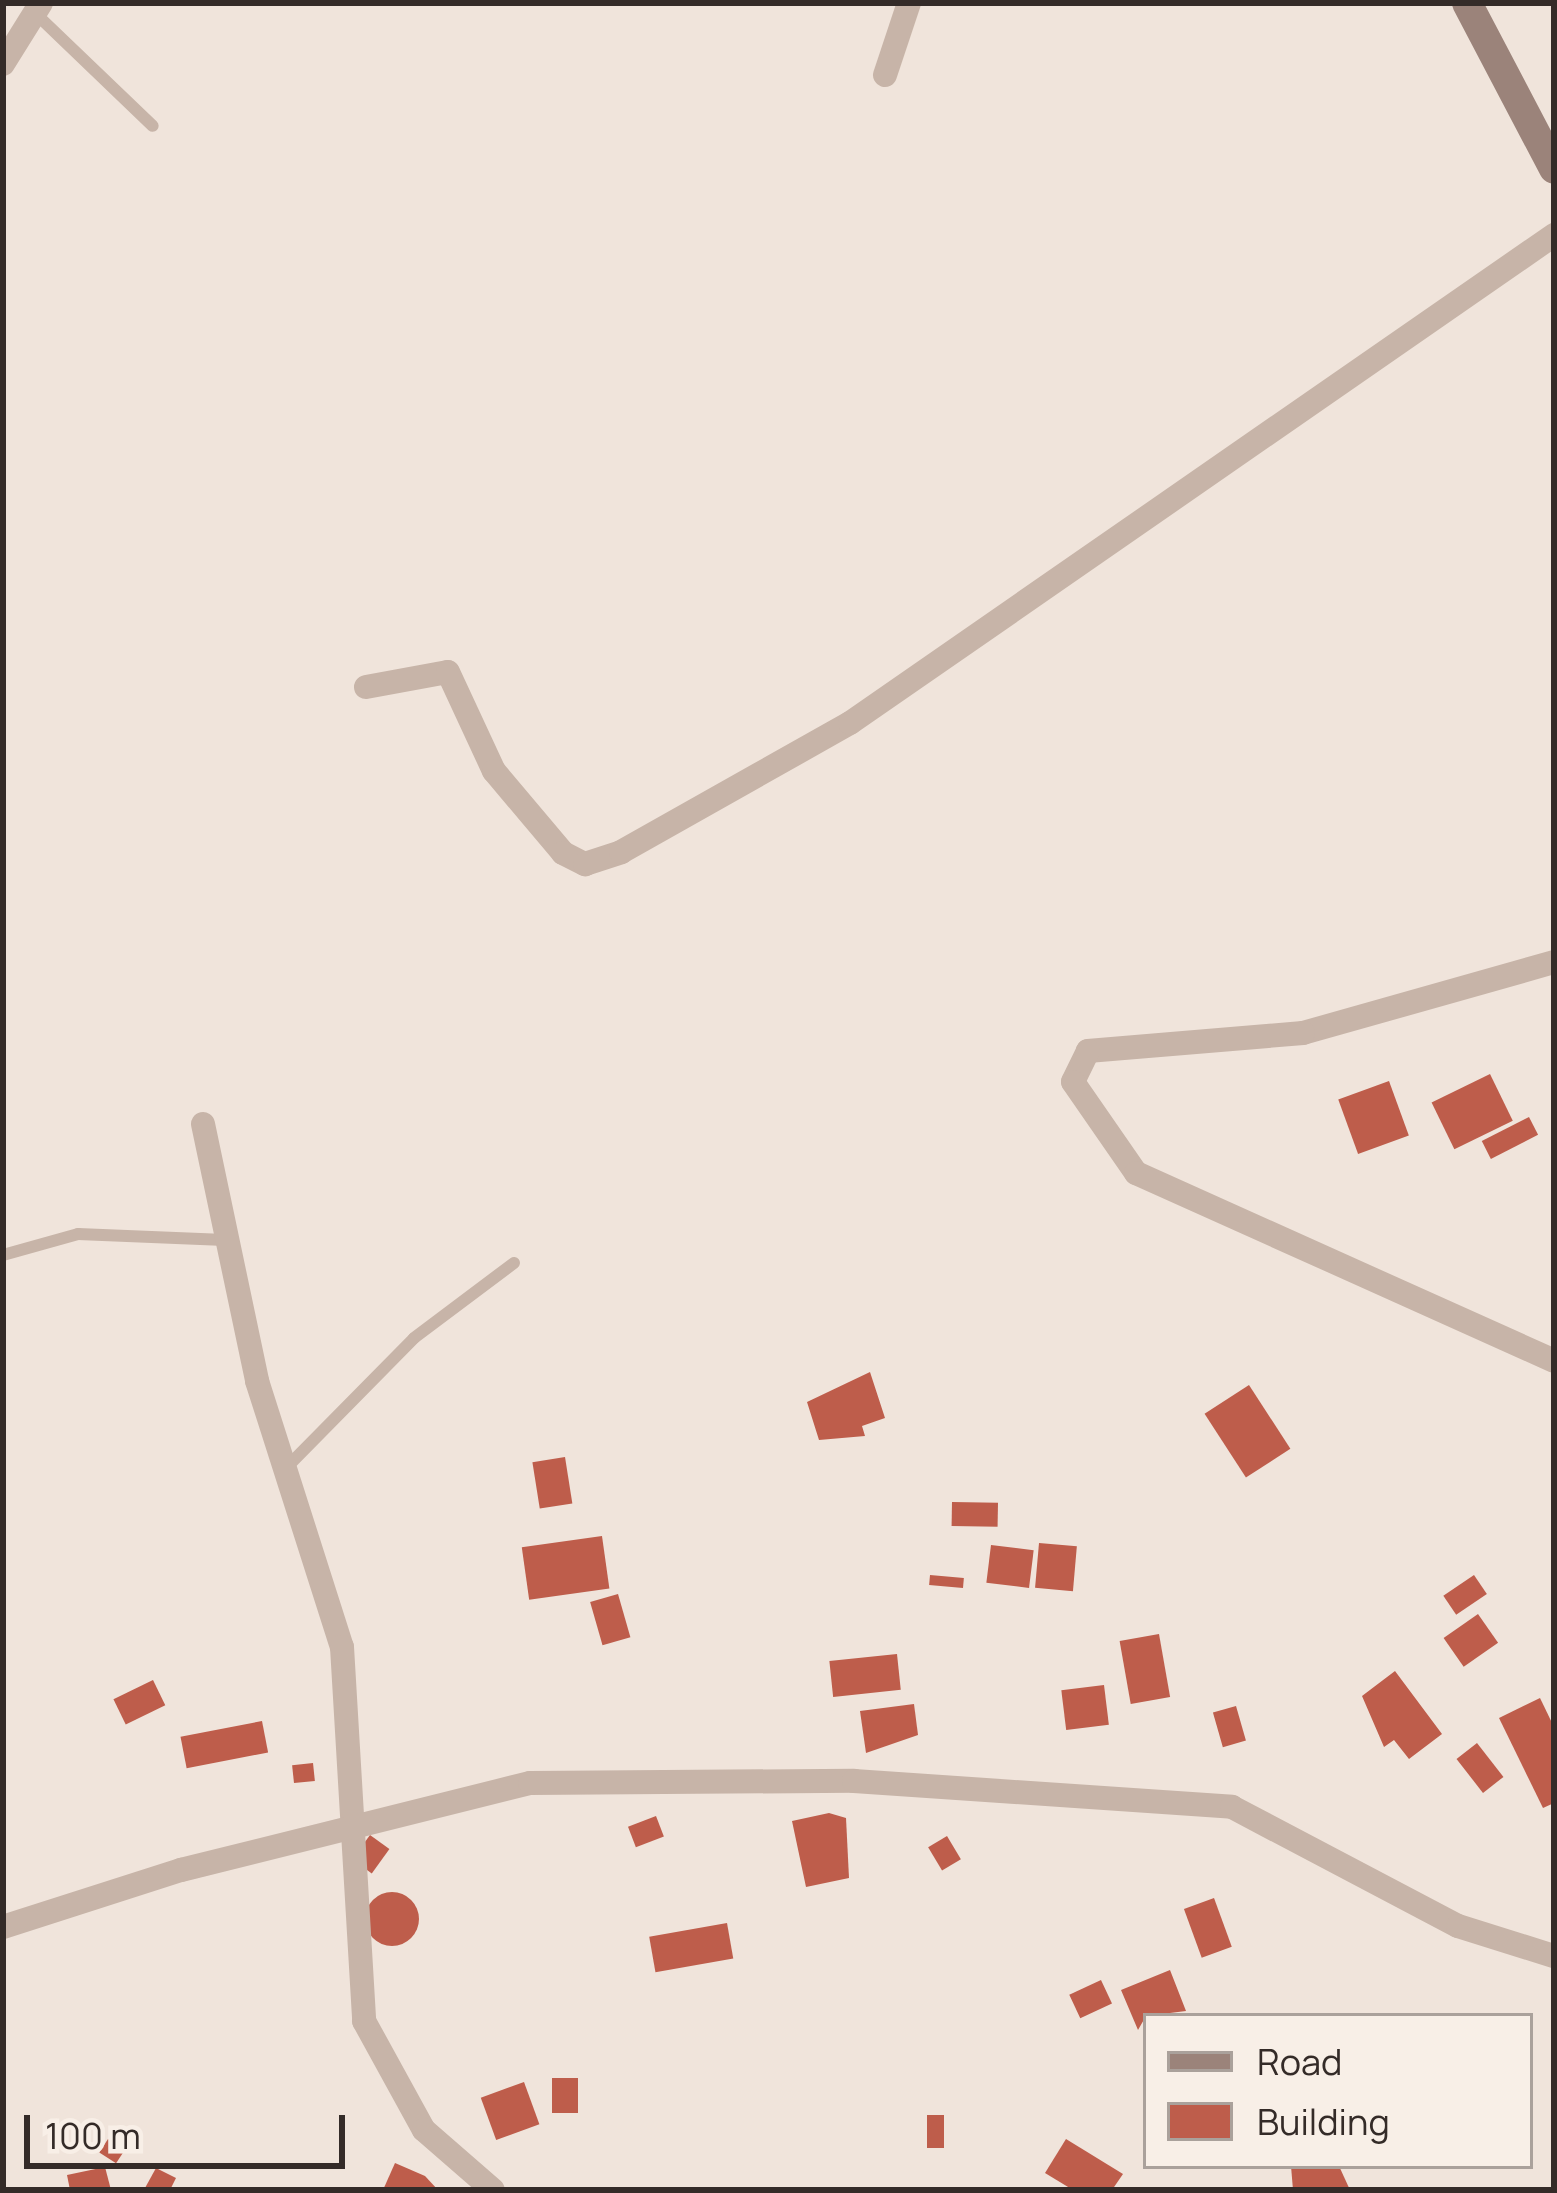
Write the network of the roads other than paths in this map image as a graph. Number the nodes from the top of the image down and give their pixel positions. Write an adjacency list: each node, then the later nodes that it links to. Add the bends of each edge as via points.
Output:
1 (909, 3): 5 (street)
2 (1467, 3): 7 (street)
3 (38, 8): 4 (street); 6 (lane)
4 (3, 64)
5 (885, 75)
6 (153, 126)
7 (1554, 169)
8 (1554, 235): 9 (street, via 850,723 621,852 584,863 563,853 494,771 448,672)
9 (366, 687)
10 (1554, 962): 15 (street, via 1304,1033 1088,1051 1073,1082 1136,1173)
11 (202, 1124): 12 (street)
12 (225, 1240): 13 (lane, via 78,1234); 16 (street)
13 (3, 1255)
14 (514, 1263): 16 (lane, via 414,1338)
15 (1554, 1361)
16 (285, 1469): 17 (street, via 341,1648)
17 (354, 1827): 18 (street); 19 (street, via 530,1783 1153,1793 1232,1807 1458,1926); 20 (street, via 364,2021 424,2130)
18 (3, 1927)
19 (1554, 1956)
20 (494, 2190)

